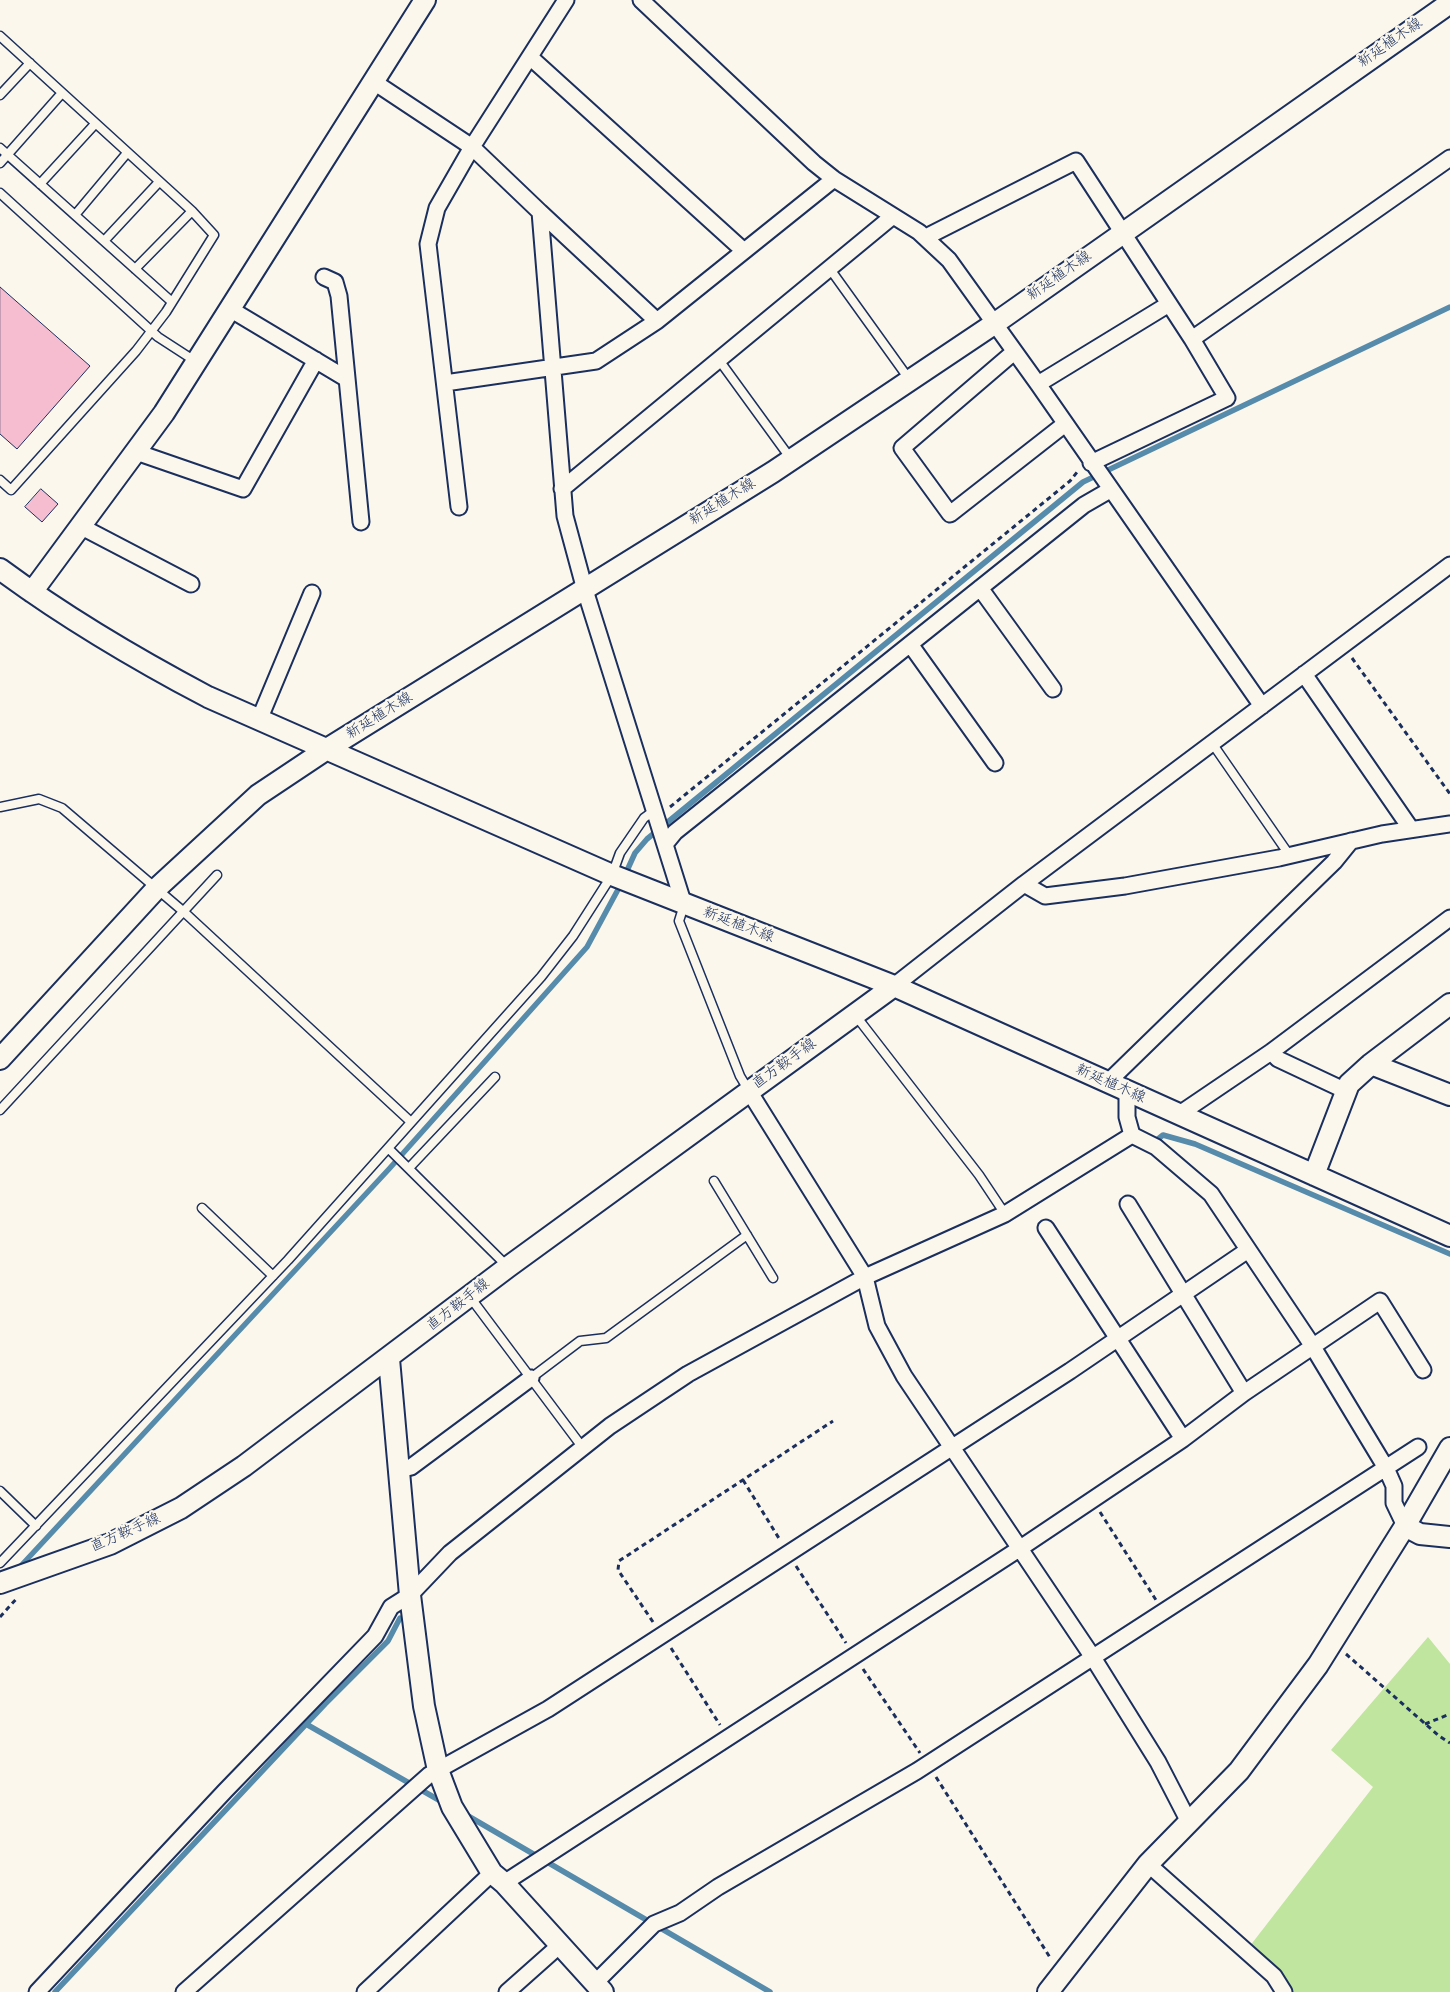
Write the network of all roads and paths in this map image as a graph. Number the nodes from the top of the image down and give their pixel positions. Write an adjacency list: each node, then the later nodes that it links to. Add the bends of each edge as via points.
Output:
1 (425, 0): 8 (main road)
2 (566, 0): 6 (street)
3 (641, 0): 18 (street)
4 (1450, 3): 26 (main road, 新延植木線)
5 (0, 36): 7 (lane)
6 (530, 57): 12 (street); 29 (street)
7 (30, 63): 9 (lane); 10 (lane)
8 (374, 82): 12 (street); 35 (main road)
9 (62, 93): 11 (lane); 15 (lane)
10 (0, 95)
11 (95, 124): 14 (lane); 20 (lane)
12 (472, 146): 23 (street); 47 (street, via 436,208 428,244)
13 (0, 148): 15 (lane)
14 (127, 153): 19 (lane); 24 (lane)
15 (7, 155): 17 (lane); 20 (lane)
16 (1450, 158): 39 (street)
17 (0, 163)
18 (834, 179): 25 (street); 29 (street)
19 (159, 182): 22 (lane); 28 (lane)
20 (40, 184): 24 (lane)
21 (0, 193): 38 (lane)
22 (192, 211): 30 (lane); 33 (lane, via 214,236)
23 (540, 212): 36 (street); 44 (street)
24 (75, 215): 28 (lane)
25 (893, 216): 27 (street); 31 (street)
26 (1122, 233): 27 (street, via 1076,161); 34 (street); 37 (main road, 新延植木線)
27 (926, 237): 37 (street, via 949,260)
28 (104, 241): 30 (lane)
29 (744, 251): 36 (street)
30 (136, 269): 33 (lane)
31 (830, 269): 42 (street); 46 (lane)
32 (324, 277): 45 (street, via 335,282 340,296)
33 (172, 302): 38 (lane)
34 (1169, 304): 39 (street); 48 (street)
35 (230, 309): 41 (street); 43 (main road)
36 (657, 321): 44 (street, via 596,361)
37 (994, 324): 40 (street); 46 (main road, 新延植木線)
38 (151, 330): 43 (lane); 53 (lane, via 136,351 11,490)
39 (1192, 339): 52 (street, via 1227,398)
40 (1014, 352): 48 (street); 49 (street, via 902,448 950,514)
41 (316, 360): 45 (street); 50 (street, via 243,489)
42 (719, 360): 51 (lane); 54 (street)
43 (196, 362): 50 (main road)
44 (554, 367): 47 (street); 54 (street)
45 (347, 378): 57 (street)
46 (910, 380): 51 (main road, 新延植木線)
47 (444, 383): 56 (street)
48 (1038, 384): 49 (street)
49 (1065, 424): 52 (street)
50 (136, 452): 58 (main road)
51 (792, 459): 63 (main road, 新延植木線)
52 (1092, 462): 55 (street); 77 (path, via 1081,467 1062,488 668,809)
53 (0, 480)
54 (562, 489): 63 (street, via 565,516)
55 (1110, 490): 62 (street, via 1084,505); 70 (street)
56 (459, 508)
57 (361, 522)
58 (80, 526): 61 (street); 64 (main road)
59 (1450, 565): 67 (street)
60 (0, 569): 64 (main road)
61 (191, 584)
62 (980, 588): 66 (street); 69 (street)
63 (585, 590): 73 (main road, 新延植木線); 77 (street)
64 (32, 592): 71 (main road, via 150,666)
65 (312, 593): 71 (street)
66 (910, 644): 74 (street); 81 (street)
67 (1342, 645): 68 (street); 75 (path)
68 (1304, 674): 70 (street); 79 (street)
69 (1053, 689)
70 (1262, 706): 72 (street)
71 (259, 720): 73 (main road)
72 (1212, 743): 82 (lane); 85 (street)
73 (326, 750): 84 (main road, 新延植木線); 86 (main road, via 258,795)
74 (995, 763)
75 (1450, 794)
76 (0, 807): 86 (lane, via 39,799 62,808)
77 (655, 810): 81 (street); 84 (lane, via 644,818 620,853)
78 (1450, 824): 79 (street)
79 (1411, 829): 80 (street)
80 (1352, 841): 82 (street); 97 (street)
81 (666, 843): 87 (street)
82 (1290, 856): 85 (street, via 1125,886 1045,896)
83 (217, 875): 88 (lane)
84 (612, 875): 87 (main road, 新延植木線); 104 (lane, via 542,977)
85 (1024, 884): 90 (street)
86 (157, 888): 88 (lane); 94 (main road)
87 (684, 905): 90 (main road, 新延植木線); 98 (lane, via 679,921 740,1076)
88 (184, 912): 102 (lane); 104 (lane)
89 (1450, 918): 93 (street)
90 (894, 986): 92 (main road, 直方鞍手線); 97 (main road, 新延植木線)
91 (1450, 1004): 95 (main road)
92 (855, 1015): 98 (main road, 直方鞍手線); 112 (lane, via 979,1175)
93 (1271, 1052): 99 (street, via 1278,1060); 103 (street)
94 (0, 1058)
95 (1370, 1064): 99 (main road, via 1356,1075); 101 (main road)
96 (496, 1077): 107 (lane)
97 (1107, 1084): 100 (main road, 新延植木線)
98 (749, 1091): 117 (main road, 直方鞍手線); 119 (street)
99 (1346, 1091): 108 (main road)
100 (1127, 1093): 103 (main road, 新延植木線); 105 (street, via 1127,1117)
101 (1450, 1095)
102 (0, 1110)
103 (1178, 1115): 108 (main road, 新延植木線)
104 (411, 1122): 106 (lane)
105 (1132, 1135): 112 (street); 116 (street, via 1156,1147 1211,1194)
106 (389, 1149): 107 (lane); 118 (lane)
107 (409, 1168): 117 (lane)
108 (1314, 1175): 115 (main road, 新延植木線)
109 (714, 1181): 114 (lane)
110 (1128, 1204): 121 (street)
111 (202, 1208): 118 (lane)
112 (1005, 1214): 119 (street)
113 (1046, 1228): 123 (street)
114 (747, 1235): 120 (lane); 127 (lane, via 606,1338 580,1341)
115 (1450, 1236)
116 (1248, 1250): 121 (street); 124 (street)
117 (508, 1268): 122 (main road, 直方鞍手線)
118 (273, 1276): 140 (lane)
119 (865, 1277): 131 (street, via 877,1326 904,1376); 132 (street, via 688,1374)
120 (773, 1278)
121 (1184, 1293): 123 (street); 128 (street)
122 (470, 1297): 125 (main road, 直方鞍手線); 127 (lane)
123 (1117, 1339): 130 (street); 131 (street)
124 (1313, 1347): 126 (street, via 1380,1301); 128 (street); 135 (street)
125 (388, 1360): 136 (main road); 145 (main road, 直方鞍手線, via 181,1508 110,1544)
126 (1423, 1370)
127 (531, 1378): 132 (lane); 136 (street, via 411,1467)
128 (1244, 1393): 130 (street)
129 (833, 1421): 137 (path)
130 (1183, 1439): 139 (street)
131 (951, 1447): 143 (street); 144 (street)
132 (583, 1448): 146 (street, via 450,1553)
133 (1418, 1448): 135 (street)
134 (1450, 1448): 141 (main road)
135 (1386, 1468): 141 (street, via 1394,1486 1394,1504); 147 (street)
136 (399, 1470): 146 (main road)
137 (743, 1480): 144 (path); 148 (path, via 619,1562 618,1570)
138 (0, 1491): 140 (lane)
139 (1092, 1500): 143 (street); 147 (path)
140 (36, 1526): 145 (lane)
141 (1405, 1526): 142 (main road, via 1420,1534); 149 (main road)
142 (1450, 1538)
143 (1019, 1549): 150 (street); 151 (street)
144 (788, 1554): 148 (street); 150 (path)
145 (3, 1572)
146 (410, 1595): 157 (main road, via 424,1706); 164 (street, via 392,1606 375,1636)
147 (1163, 1611): 151 (street)
148 (663, 1635): 154 (path); 157 (street, via 548,1709)
149 (1332, 1643): 153 (path); 158 (main road, via 1239,1771)
150 (854, 1656): 154 (street); 156 (path)
151 (1092, 1656): 156 (street); 158 (street, via 1158,1762)
152 (1450, 1714): 153 (path)
153 (1425, 1724): 155 (path)
154 (728, 1738): 160 (street)
155 (1450, 1743)
156 (927, 1764): 162 (path); 163 (street, via 718,1887 680,1914 654,1924)
157 (438, 1770): 160 (main road, via 452,1807); 165 (street)
158 (1189, 1822): 159 (main road)
159 (1148, 1864): 162 (main road); 169 (street, via 1274,1976)
160 (498, 1878): 161 (main road); 166 (street)
161 (560, 1945): 163 (main road); 167 (street)
162 (1061, 1975): 168 (main road)
163 (599, 1988)
164 (37, 1992)
165 (184, 1992)
166 (365, 1992)
167 (508, 1992)
168 (1048, 1992)
169 (1284, 1992)

